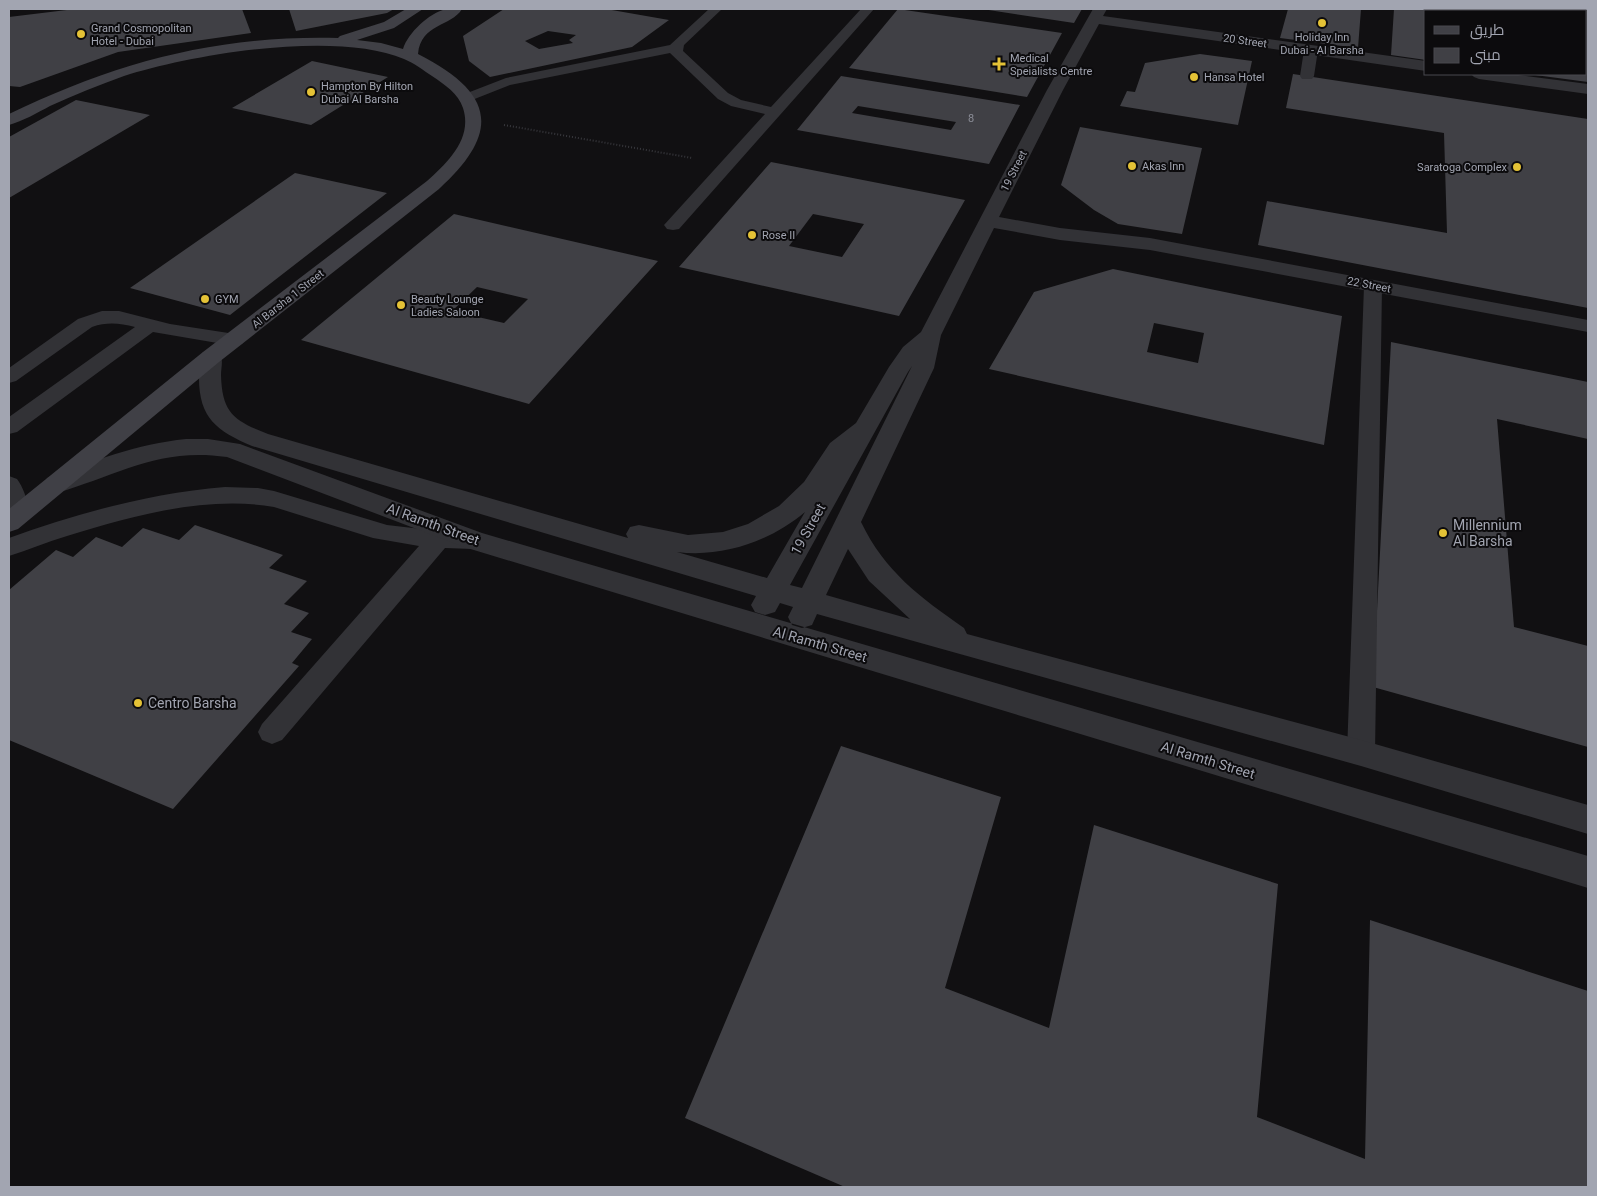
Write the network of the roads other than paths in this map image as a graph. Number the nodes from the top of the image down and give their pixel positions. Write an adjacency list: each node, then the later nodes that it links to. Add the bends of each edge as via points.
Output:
1 (416, 9): 6 (street, via 383,27)
2 (455, 9): 9 (street, via 421,30 413,40)
3 (716, 9): 7 (lane)
4 (868, 9): 15 (lane)
5 (1097, 14): 8 (street, 20 Street); 17 (street, 19 Street, via 1055,90)
6 (326, 43): 9 (street, via 381,48); 16 (street, via 245,46 171,58 100,78)
7 (676, 48): 14 (lane, via 506,82); 15 (lane, via 679,56 724,96 736,103)
8 (1311, 50): 10 (street, 20 Street); 12 (lane)
9 (410, 56): 14 (street, via 450,81)
10 (1424, 66)
11 (1486, 75): 13 (street)
12 (1307, 76)
13 (1588, 89)
14 (467, 98): 25 (street, Al Barsha 1 Street, via 475,120 474,132 469,145 448,172)
15 (773, 112): 19 (lane)
16 (9, 120)
17 (1011, 206): 18 (street, 19 Street); 20 (street, 22 Street)
18 (989, 221): 20 (street, 22 Street, via 1060,234); 24 (street, 19 Street)
19 (673, 224)
20 (1150, 244): 21 (street, 22 Street)
21 (1373, 286): 23 (street, 22 Street); 44 (lane)
22 (150, 325): 25 (lane); 27 (lane, via 111,316 93,320); 28 (lane)
23 (1588, 326)
24 (930, 335): 29 (street, 19 Street, via 904,362); 34 (street, 19 Street, via 923,368)
25 (235, 340): 26 (street, Al Barsha 1 Street)
26 (211, 357): 31 (street, Al Barsha 1 Street); 32 (street, Al Ramth Street, via 209,389 213,406 226,422 247,435)
27 (9, 377)
28 (9, 427)
29 (865, 428): 32 (street, via 838,449 799,504 761,529 737,538 688,544 559,516); 38 (street, 19 Street)
30 (9, 484): 33 (lane, via 14,491)
31 (56, 484): 33 (street, Al Barsha 1 Street); 36 (street, Al Ramth Street, via 156,449 192,445 219,447)
32 (516, 516): 38 (street, Al Ramth Street)
33 (13, 520)
34 (848, 521): 39 (street, 19 Street); 42 (street, via 862,551 883,580)
35 (432, 539): 36 (lane); 37 (lane, via 369,528 275,500 217,495 98,518); 43 (lane)
36 (473, 540): 40 (street, Al Ramth Street)
37 (9, 547)
38 (773, 591): 39 (street, Al Ramth Street); 40 (street, 19 Street)
39 (810, 602): 41 (street, 19 Street); 42 (street, Al Ramth Street)
40 (754, 625): 41 (street, Al Ramth Street)
41 (793, 637): 46 (street, Al Ramth Street)
42 (970, 647): 44 (street, Al Ramth Street)
43 (267, 730)
44 (1361, 753): 45 (street, Al Ramth Street)
45 (1588, 820)
46 (1588, 872)

